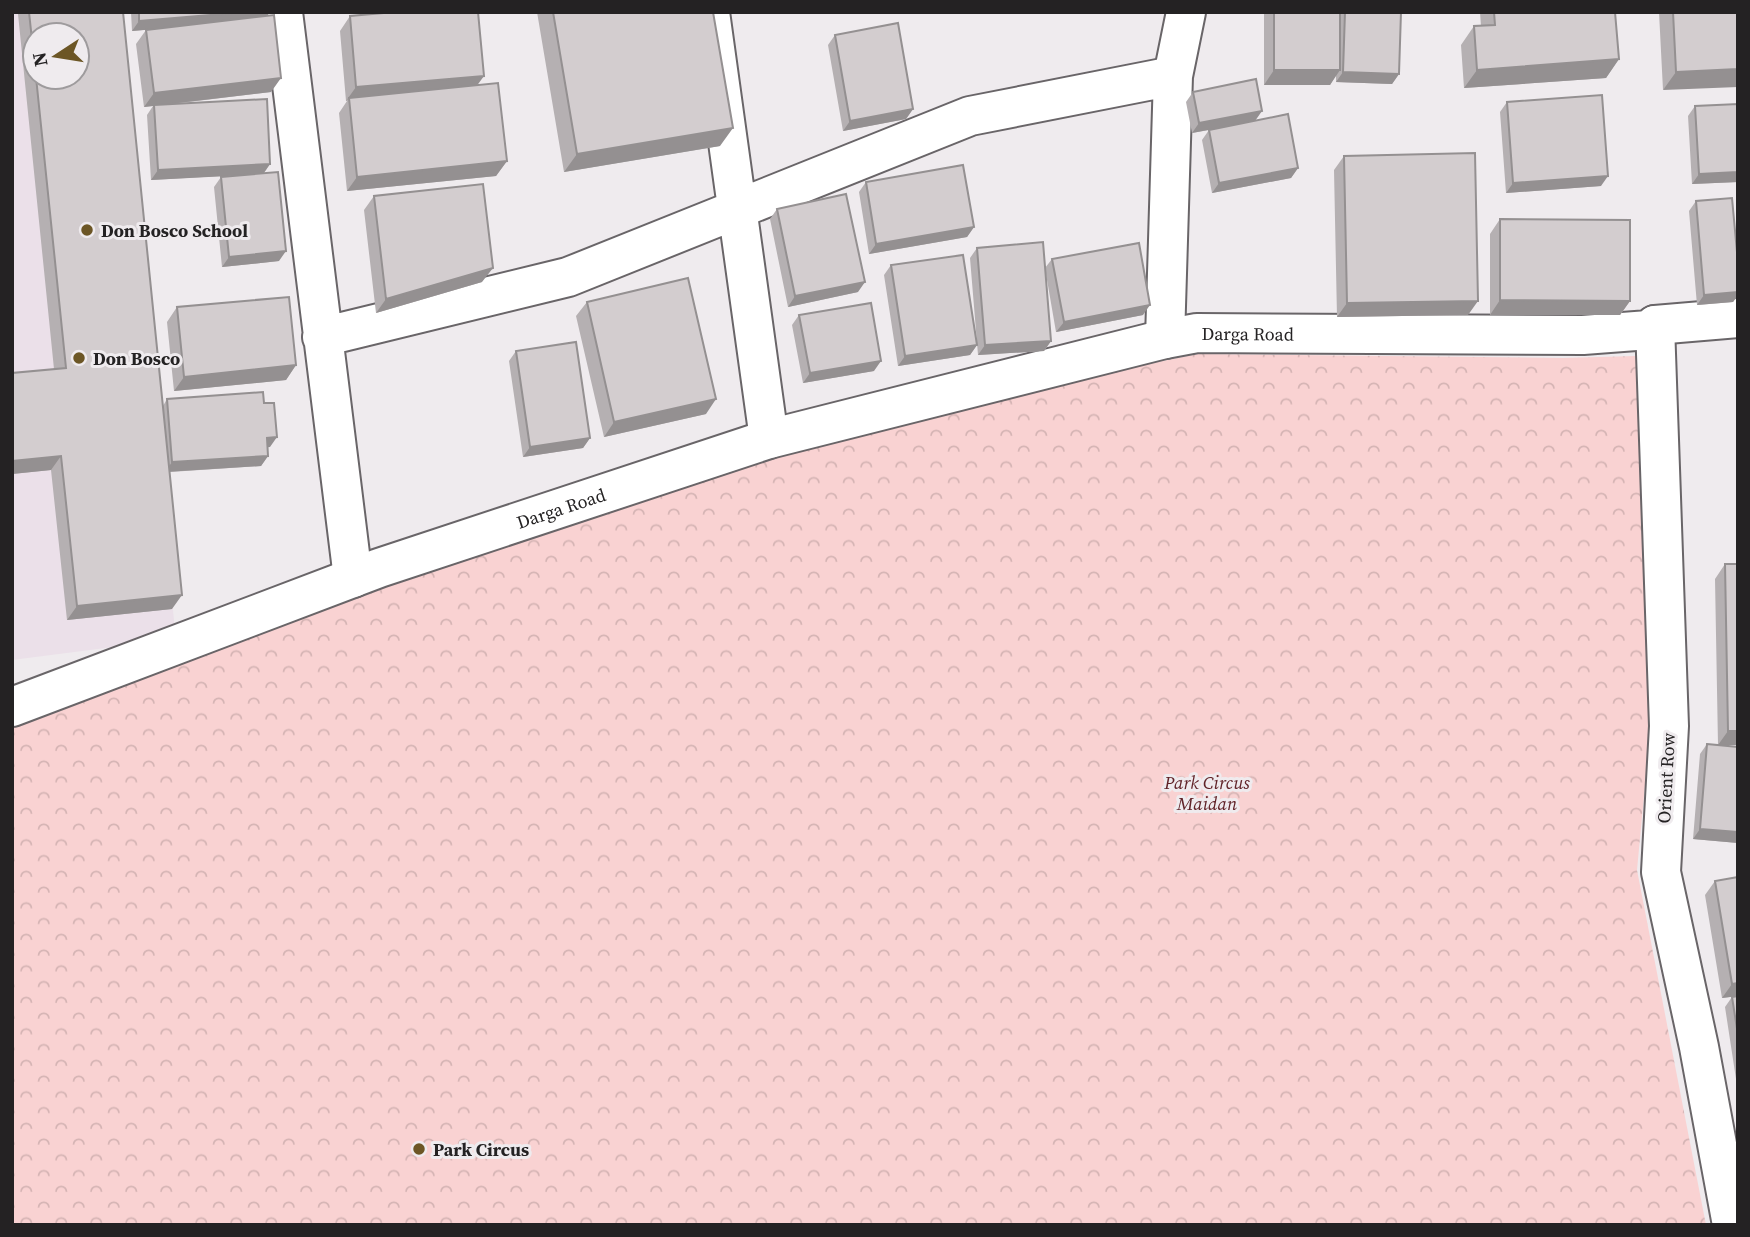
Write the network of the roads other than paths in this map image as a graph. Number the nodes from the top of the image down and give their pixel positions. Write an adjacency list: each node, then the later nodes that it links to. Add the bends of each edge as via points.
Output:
1 (283, 12): 8 (street)
2 (710, 12): 5 (street)
3 (1186, 12): 4 (street)
4 (1173, 76): 5 (street, via 970,116); 9 (street)
5 (737, 209): 8 (street, via 568,277); 10 (street)
6 (1738, 318): 7 (street, Darga Road)
7 (1655, 325): 9 (street, Darga Road, via 1649,330 1583,335 1196,333); 13 (street, Orient Row, via 1669,726 1661,872)
8 (322, 337): 11 (street)
9 (1165, 339): 10 (street, Darga Road)
10 (769, 439): 11 (street, Darga Road)
11 (353, 578): 12 (street, Darga Road)
12 (12, 707)
13 (1732, 1225)

